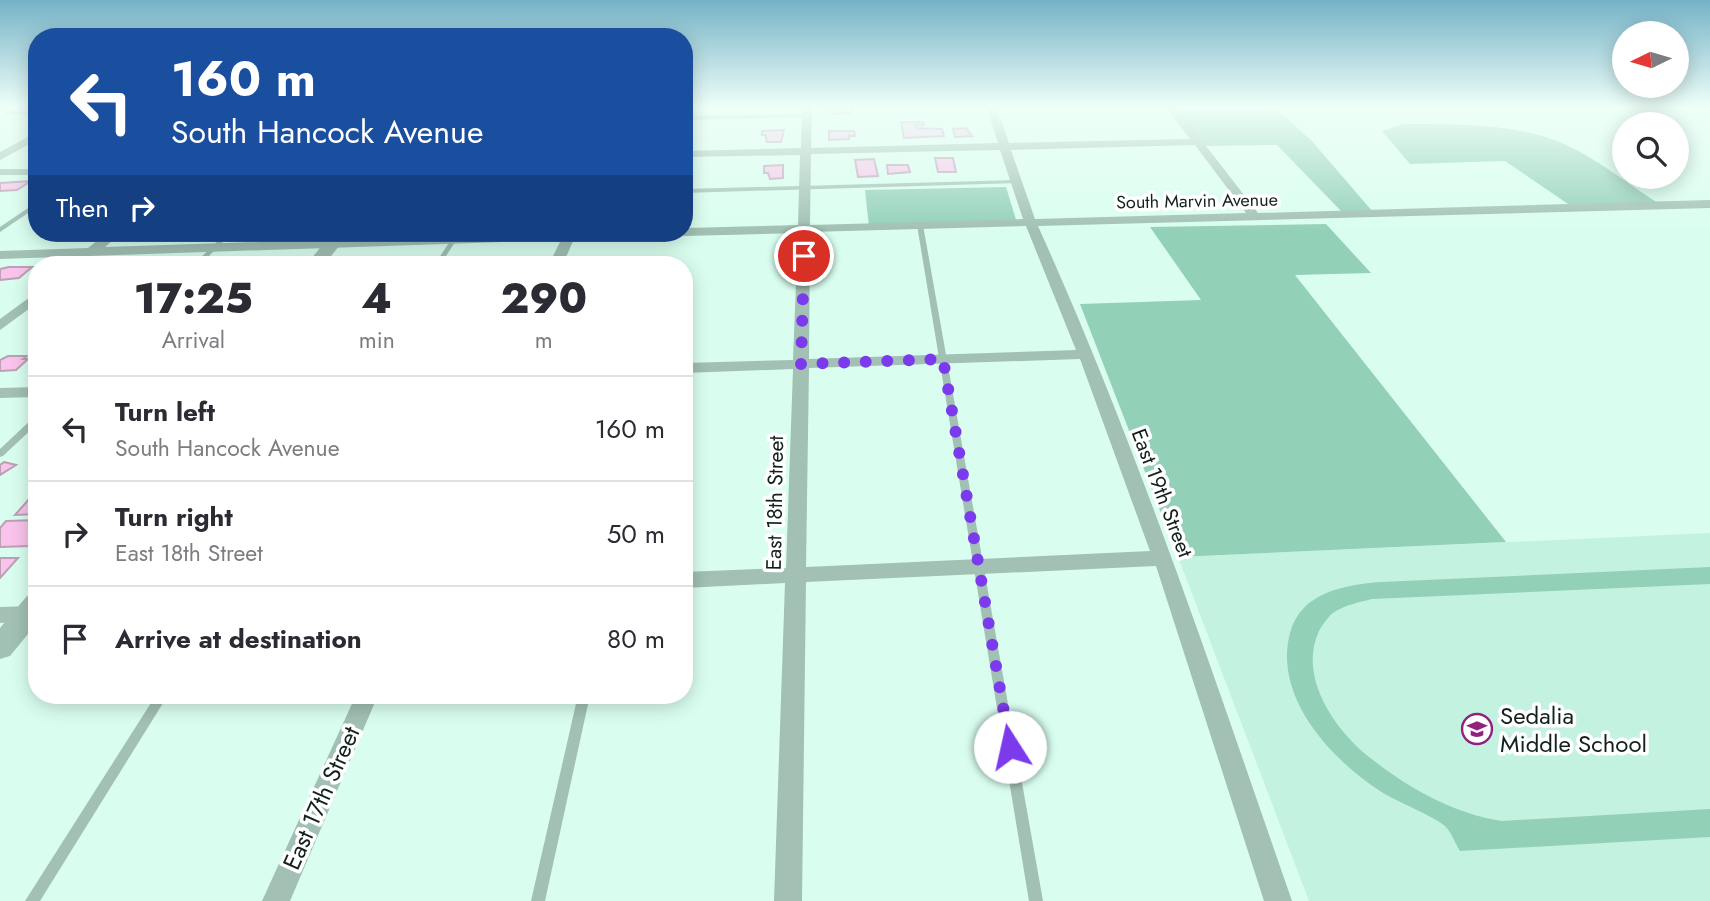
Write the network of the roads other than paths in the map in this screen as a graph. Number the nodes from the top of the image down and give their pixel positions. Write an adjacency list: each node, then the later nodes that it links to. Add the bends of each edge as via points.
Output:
1 (15, 148): 8 (street)
2 (806, 148): 6 (street, East 18th Street)
3 (937, 148): 6 (street)
4 (1006, 148): 11 (street, East 19th Street)
5 (1202, 148): 16 (street)
6 (806, 152): 7 (street); 12 (street, East 18th Street)
7 (693, 154)
8 (0, 157)
9 (0, 172): 10 (street)
10 (28, 172)
11 (1017, 182): 12 (lane); 17 (street, East 19th Street)
12 (805, 187): 13 (lane); 19 (street, East 18th Street)
13 (693, 191)
14 (1710, 204): 16 (street, South Marvin Avenue)
15 (28, 210): 20 (lane)
16 (1255, 217): 17 (street, South Marvin Avenue)
17 (1030, 222): 18 (street, South Marvin Avenue); 34 (street, East 19th Street)
18 (920, 225): 19 (street, South Marvin Avenue); 35 (lane)
19 (804, 229): 21 (street, South Marvin Avenue); 36 (street, East 18th Street)
20 (0, 230)
21 (693, 232)
22 (104, 242): 27 (street)
23 (219, 242): 26 (lane)
24 (282, 242): 26 (street)
25 (334, 242): 31 (street)
26 (214, 247): 27 (street); 30 (lane)
27 (91, 252): 28 (street); 29 (street)
28 (0, 255)
29 (86, 256)
30 (205, 256)
31 (322, 256)
32 (28, 303): 33 (street)
33 (0, 326)
34 (1086, 354): 35 (street); 42 (street, East 19th Street)
35 (943, 359): 36 (street); 43 (lane)
36 (801, 364): 37 (street); 44 (street, East 18th Street)
37 (693, 368)
38 (28, 392): 39 (street)
39 (0, 393)
40 (28, 428): 41 (lane)
41 (0, 454)
42 (1163, 558): 43 (street); 56 (street, East 19th Street)
43 (979, 566): 44 (street); 55 (lane)
44 (796, 575): 45 (street); 54 (street, East 18th Street)
45 (693, 580)
46 (25, 612): 47 (street)
47 (0, 648)
48 (156, 704): 51 (lane)
49 (363, 704): 52 (street, East 17th Street)
50 (582, 704): 53 (lane)
51 (32, 901)
52 (276, 901)
53 (538, 901)
54 (788, 901)
55 (1036, 901)
56 (1278, 901)

